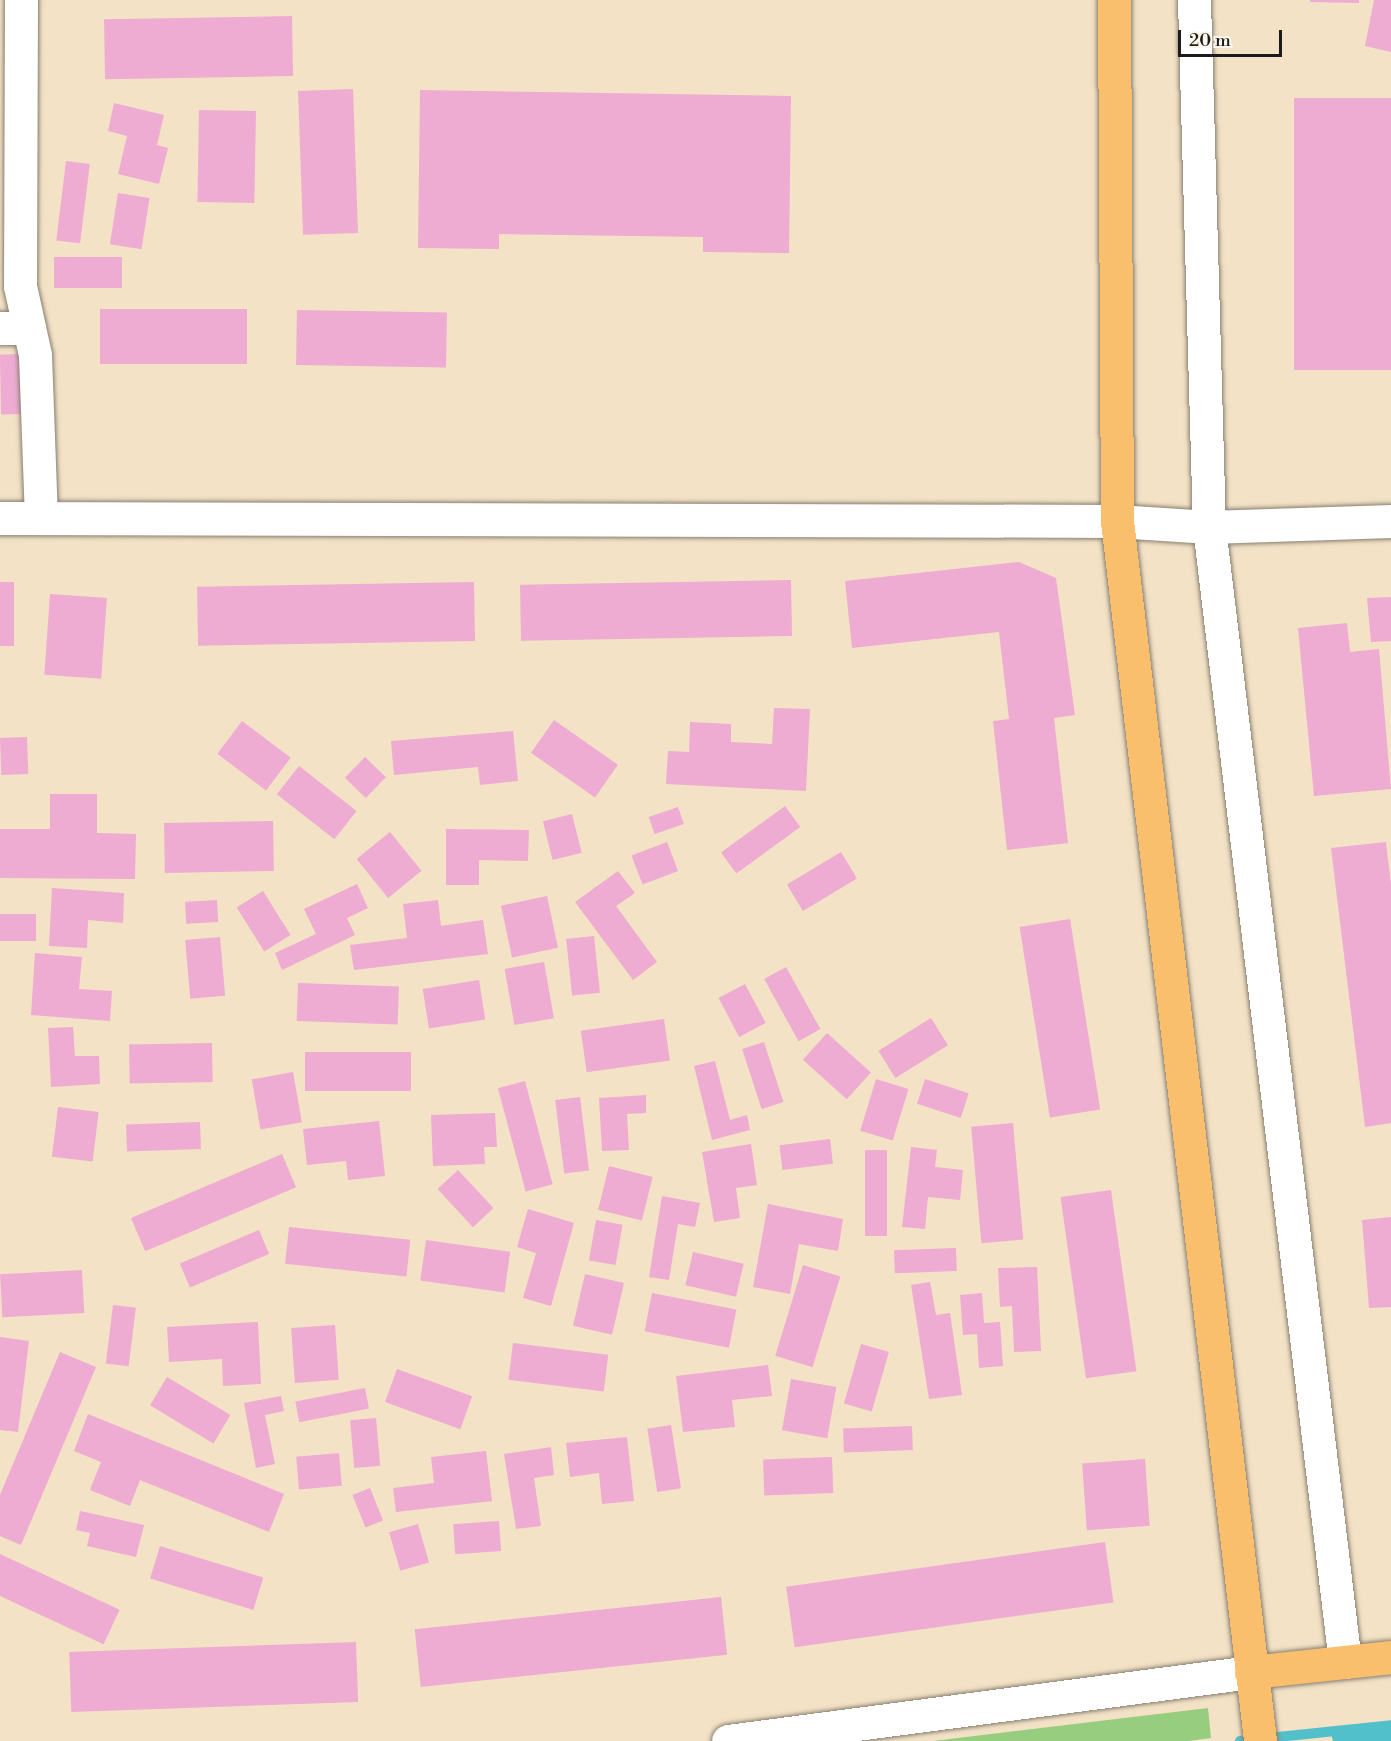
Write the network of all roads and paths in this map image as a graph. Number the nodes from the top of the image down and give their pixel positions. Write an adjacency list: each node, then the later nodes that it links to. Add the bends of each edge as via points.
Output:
1 (21, 0): 4 (street, via 20,286)
2 (1114, 0): 7 (main road)
3 (1194, 0): 9 (street)
4 (15, 328): 6 (street)
5 (0, 518): 6 (street)
6 (41, 518): 7 (street)
7 (1117, 521): 9 (street); 12 (main road)
8 (1391, 521): 9 (street)
9 (1209, 527): 11 (street)
10 (1391, 1658): 11 (main road)
11 (1345, 1662): 12 (main road)
12 (1253, 1688): 13 (street); 14 (main road)
13 (728, 1741)
14 (1260, 1741)

